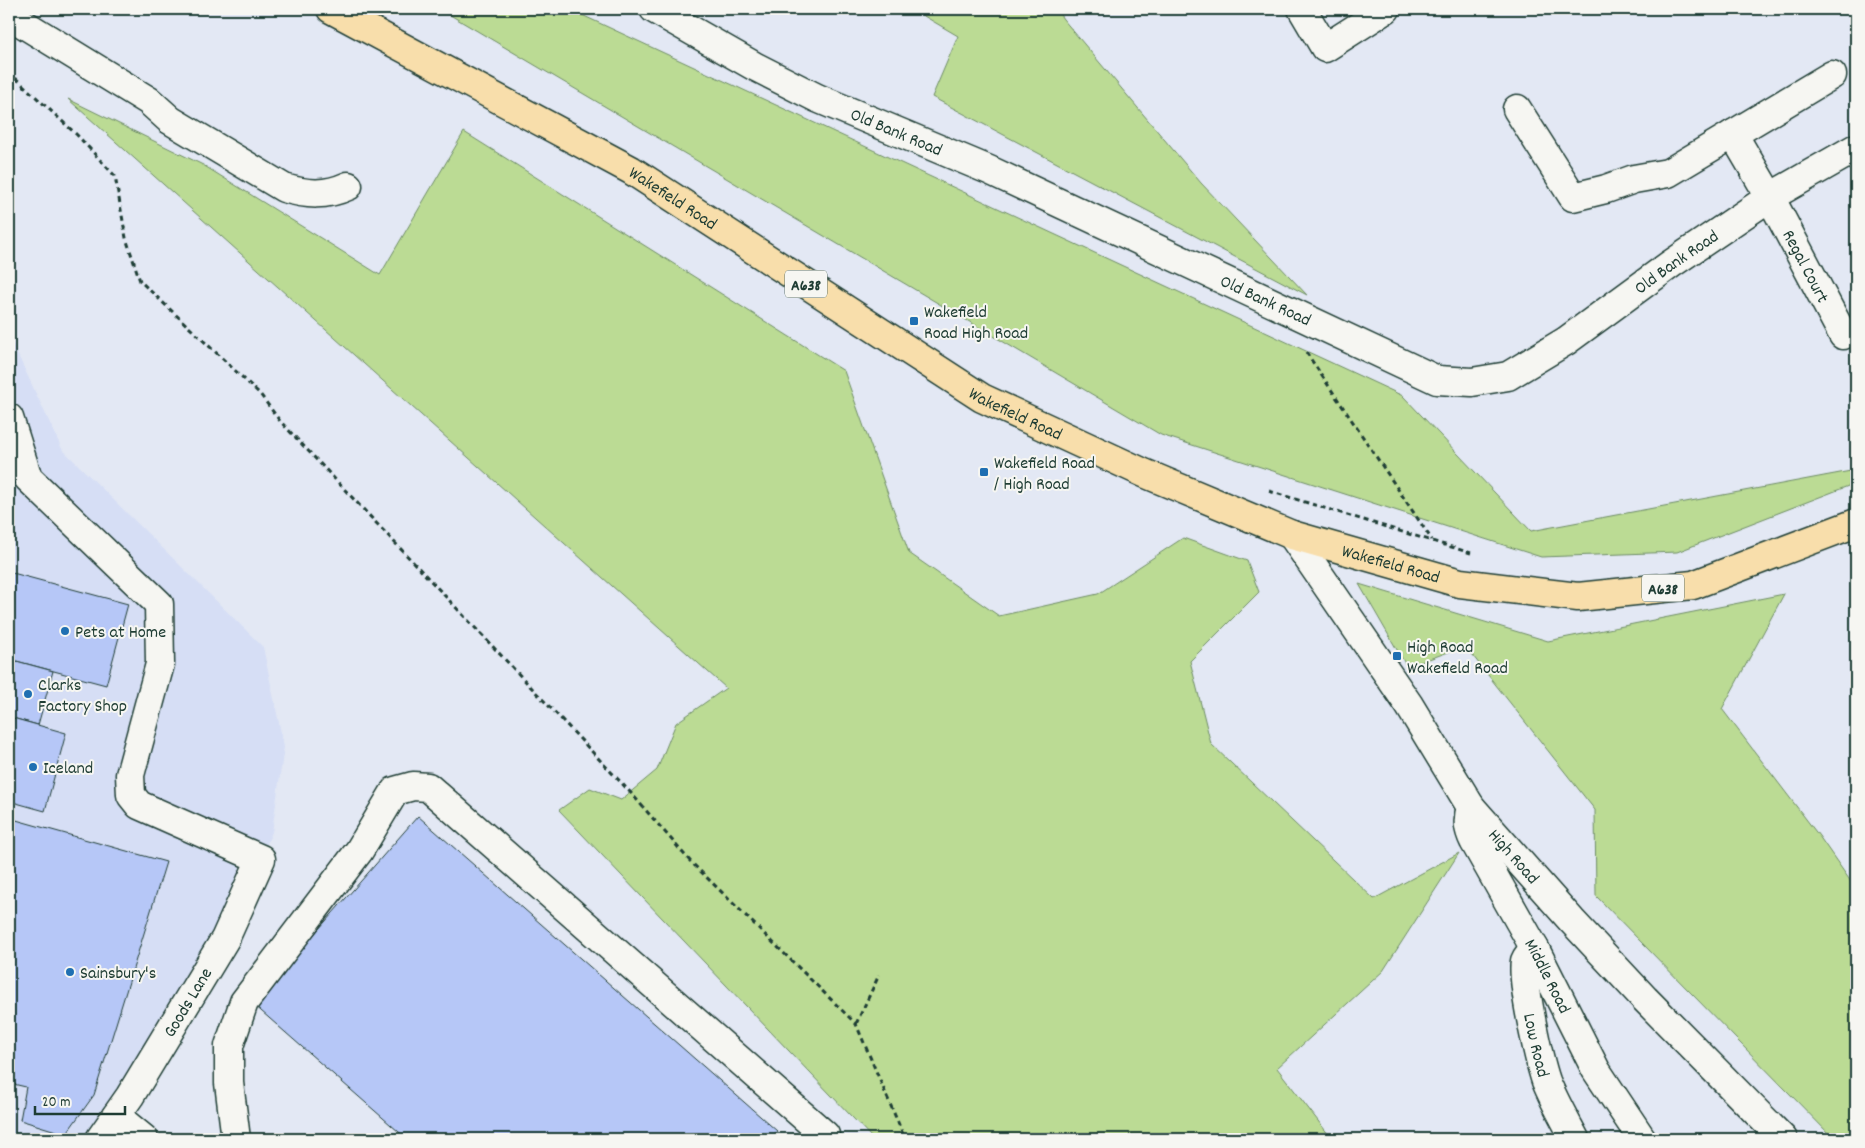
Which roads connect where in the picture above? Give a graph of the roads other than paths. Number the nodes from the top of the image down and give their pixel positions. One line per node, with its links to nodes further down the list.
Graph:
1 (331, 9): 15 (highway, Wakefield Road / A638)
2 (654, 9): 11 (street, Old Bank Road)
3 (1302, 9): 4 (street)
4 (1386, 9)
5 (9, 15): 10 (street)
6 (1832, 75): 8 (street)
7 (1517, 110): 8 (street)
8 (1733, 134): 11 (street, Regal Court)
9 (1856, 148): 11 (street, Old Bank Road)
10 (348, 186)
11 (1770, 197): 12 (street, Regal Court)
12 (1843, 335)
13 (9, 418): 18 (street, Goods Lane)
14 (1856, 523): 15 (highway, Wakefield Road / A638)
15 (1292, 535): 16 (street, High Road)
16 (1471, 807): 17 (street, Middle Road); 25 (street, High Road)
17 (1535, 949): 23 (street, Low Road); 24 (street, Middle Road)
18 (116, 1116): 20 (street, Goods Lane); 21 (street)
19 (825, 1135): 22 (street)
20 (100, 1139)
21 (144, 1139)
22 (236, 1139)
23 (1574, 1139)
24 (1642, 1139)
25 (1783, 1139)

